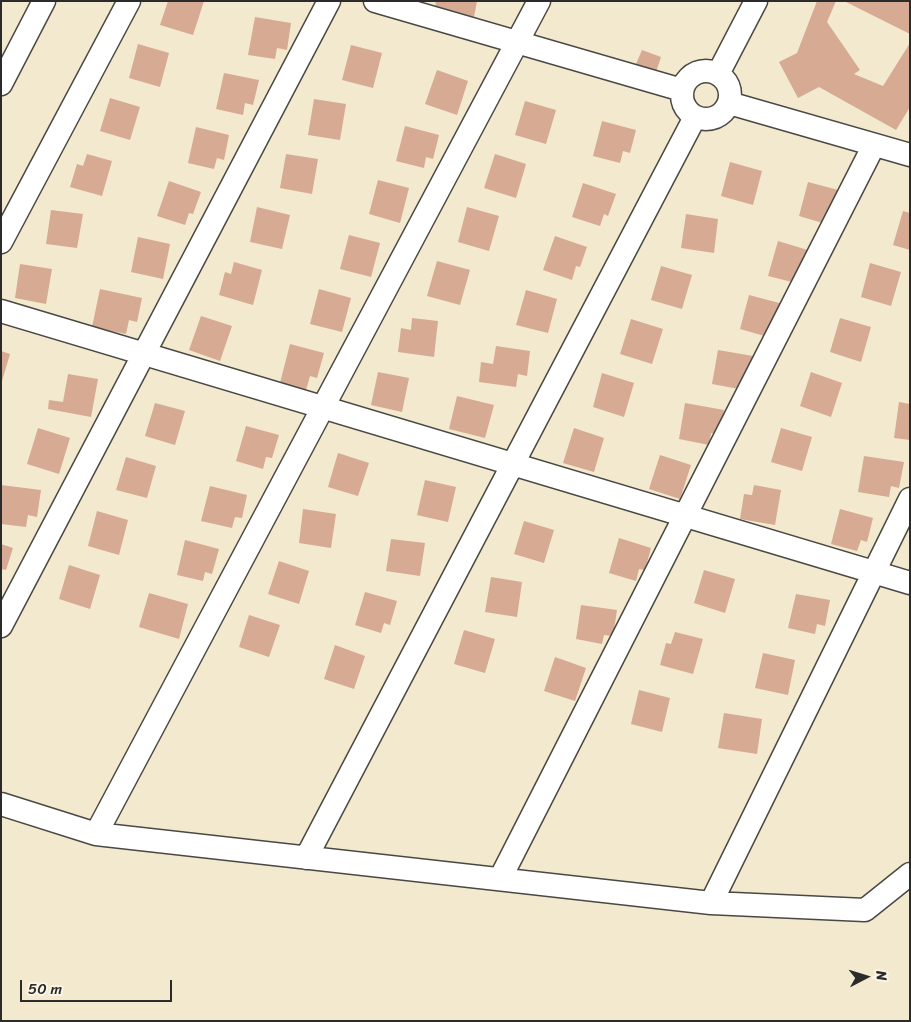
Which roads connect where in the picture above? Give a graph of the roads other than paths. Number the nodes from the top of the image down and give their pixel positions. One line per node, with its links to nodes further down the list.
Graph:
1 (44, 1): 9 (street)
2 (129, 1): 15 (street)
3 (329, 1): 17 (street)
4 (375, 1): 7 (street)
5 (539, 1): 7 (street)
6 (756, 1): 8 (street)
7 (518, 42): 10 (street); 18 (street)
8 (718, 74): 10 (street); 11 (street)
9 (1, 84)
10 (682, 90): 12 (street)
11 (729, 103): 12 (street); 13 (street)
12 (695, 117): 19 (street)
13 (874, 145): 14 (street); 21 (street)
14 (910, 155)
15 (1, 242)
16 (1, 311): 17 (street)
17 (144, 354): 18 (street); 24 (street)
18 (323, 407): 19 (street); 26 (street)
19 (513, 464): 21 (street); 27 (street)
20 (910, 499): 22 (street)
21 (685, 516): 22 (street); 29 (street)
22 (874, 572): 23 (street); 30 (street)
23 (910, 583)
24 (1, 626)
25 (1, 804): 26 (street)
26 (96, 834): 27 (street)
27 (306, 858): 29 (street)
28 (910, 874): 30 (street)
29 (500, 880): 30 (street)
30 (711, 903)

